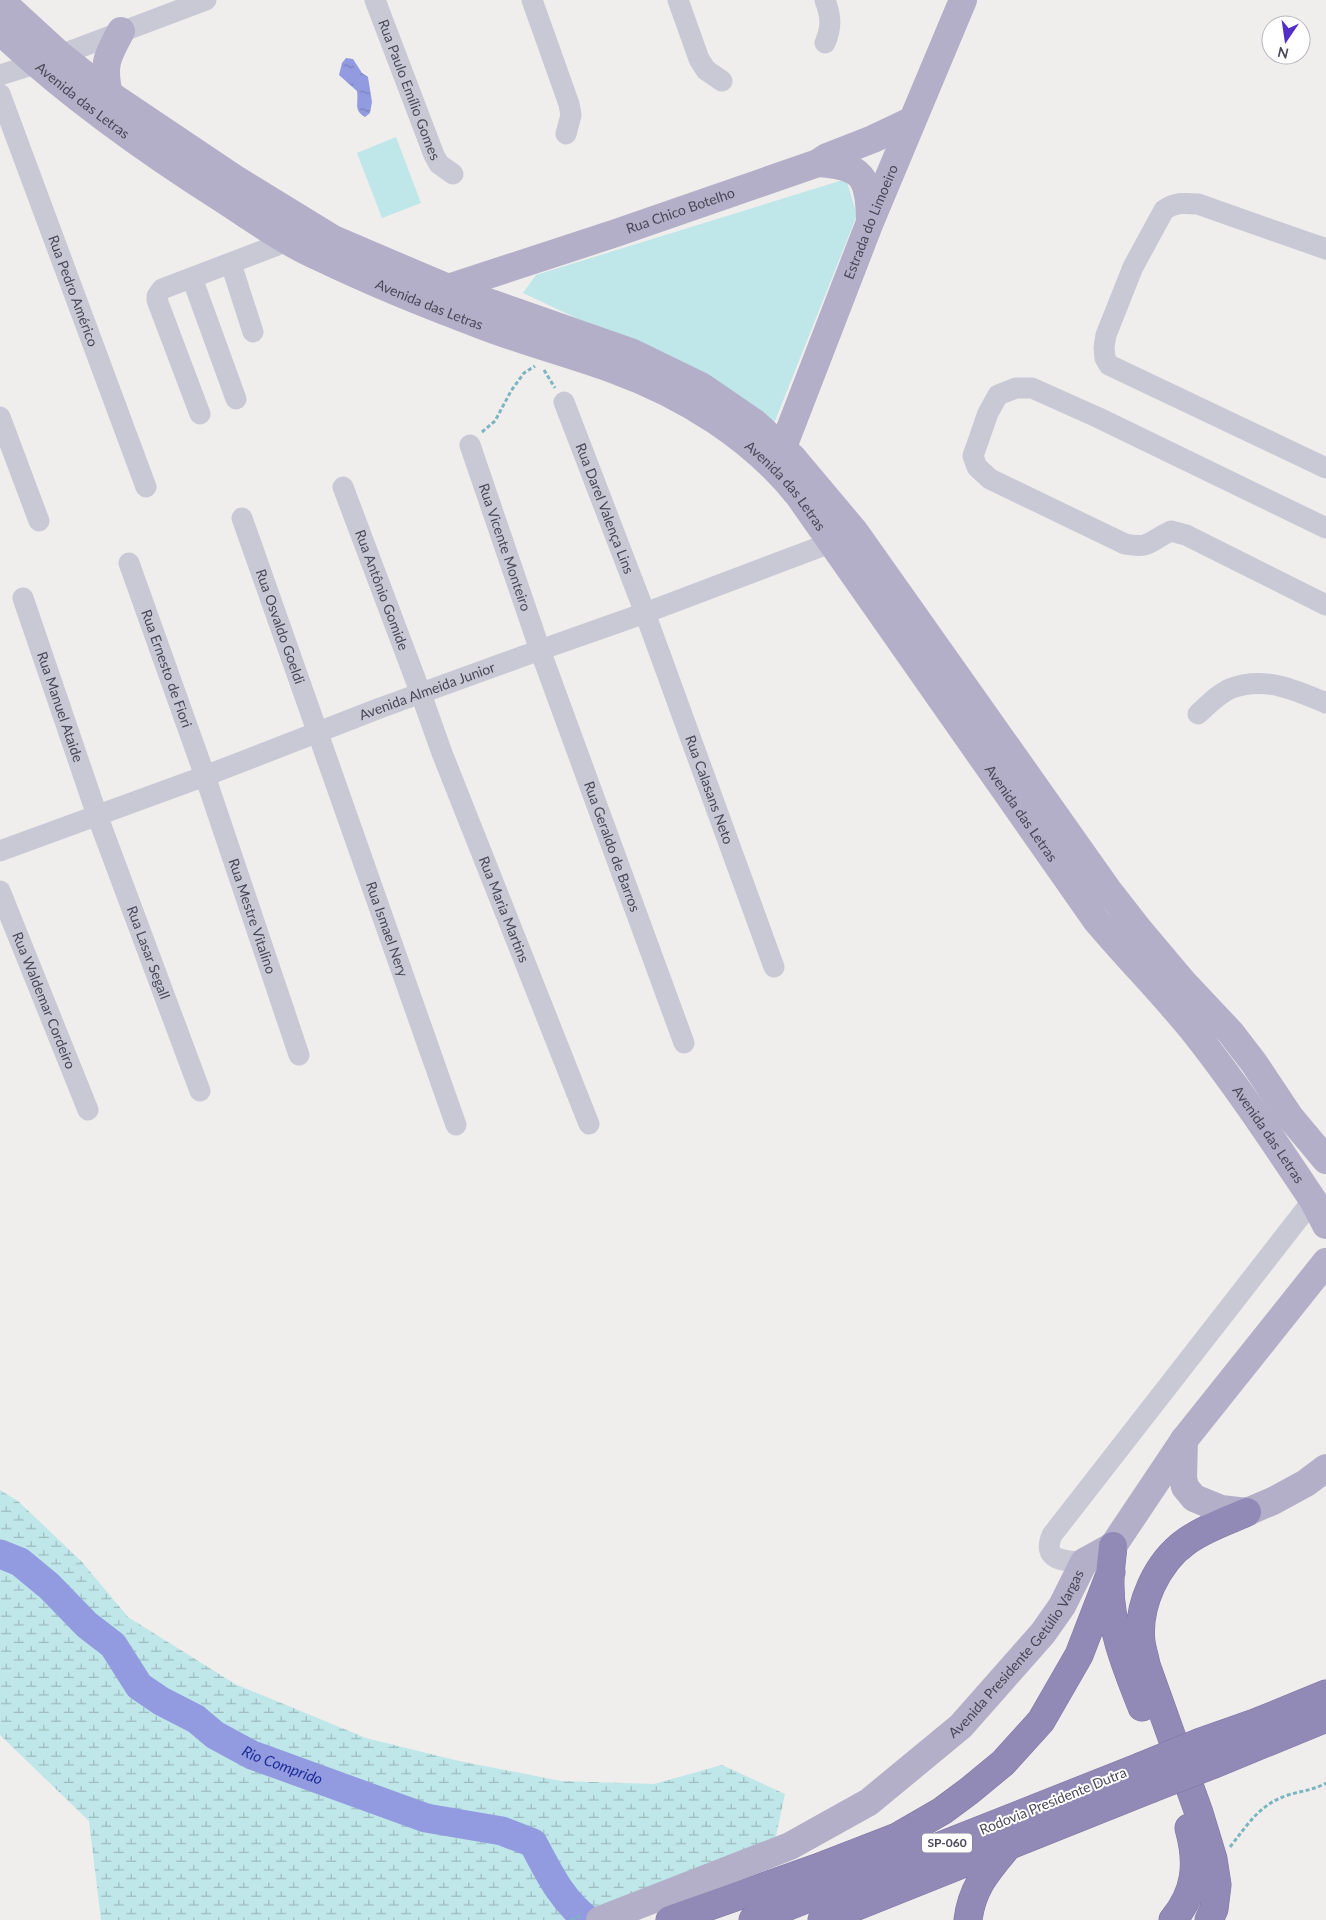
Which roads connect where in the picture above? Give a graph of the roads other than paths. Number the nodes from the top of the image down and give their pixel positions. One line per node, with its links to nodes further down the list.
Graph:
1 (0, 0): 11 (main road, Avenida das Letras)
2 (206, 0): 9 (street)
3 (375, 0): 19 (street, Rua Paulo Emílio Gomes)
4 (532, 0): 17 (street)
5 (678, 0): 13 (street)
6 (825, 0): 10 (street)
7 (963, 0): 16 (main road, Estrada do Limoeiro)
8 (0, 31): 11 (main road, Avenida das Letras)
9 (120, 31): 11 (street); 15 (main road)
10 (825, 43)
11 (47, 59): 12 (street); 15 (main road, Avenida das Letras)
12 (0, 75)
13 (722, 81)
14 (0, 94): 36 (street, Rua Pedro Américo)
15 (117, 109): 21 (main road, Avenida das Letras); 26 (main road, Avenida das Letras)
16 (912, 120): 18 (main road, Rua Chico Botelho); 20 (main road, Estrada do Limoeiro)
17 (566, 134)
18 (818, 163): 20 (main road); 24 (main road, Rua Chico Botelho)
19 (453, 174)
20 (870, 222): 34 (main road, Estrada do Limoeiro)
21 (288, 241): 23 (street); 27 (main road, Avenida das Letras)
22 (1326, 249): 35 (street)
23 (231, 264): 25 (street); 28 (street)
24 (501, 270): 26 (main road, Rua Chico Botelho); 27 (main road)
25 (192, 278): 29 (street); 31 (street)
26 (448, 288): 27 (main road, Avenida das Letras)
27 (483, 313): 34 (main road, Avenida das Letras)
28 (252, 332)
29 (236, 399)
30 (564, 402): 45 (street, Rua Darel Valença Lins)
31 (200, 414)
32 (0, 417): 39 (street)
33 (470, 445): 46 (street, Rua Vicente Monteiro)
34 (777, 456): 41 (main road, Avenida das Letras)
35 (1326, 468)
36 (146, 487)
37 (342, 487): 47 (street, Rua Antônio Gomide)
38 (242, 518): 50 (street, Rua Osvaldo Goeldi)
39 (39, 521)
40 (1326, 528): 44 (street)
41 (844, 538): 45 (street, Avenida Almeida Junior); 62 (main road, Avenida das Letras); 63 (main road, Avenida das Letras)
42 (128, 562): 51 (street, Rua Ernesto de Fiori)
43 (23, 598): 52 (street, Rua Manuel Ataide)
44 (1326, 605)
45 (645, 613): 46 (street, Avenida Almeida Junior); 55 (street, Rua Calasans Neto)
46 (540, 650): 47 (street, Avenida Almeida Junior); 56 (street, Rua Geraldo de Barros)
47 (422, 694): 50 (street, Avenida Almeida Junior); 60 (street, Rua Maria Martins)
48 (1326, 703): 49 (street)
49 (1198, 714)
50 (317, 734): 51 (street, Avenida Almeida Junior); 61 (street, Rua Ismael Nery)
51 (205, 776): 52 (street, Avenida Almeida Junior); 57 (street, Rua Mestre Vitalino)
52 (97, 815): 53 (street, Avenida Almeida Junior); 58 (street, Rua Lasar Segall)
53 (0, 851)
54 (0, 891): 59 (street, Rua Waldemar Cordeiro)
55 (774, 967)
56 (684, 1043)
57 (299, 1055)
58 (200, 1091)
59 (88, 1110)
60 (589, 1124)
61 (456, 1125)
62 (1326, 1160)
63 (1312, 1200): 64 (main road, Avenida das Letras); 70 (street)
64 (1326, 1225)
65 (1326, 1262): 66 (main road, Avenida Presidente Getúlio Vargas)
66 (1184, 1440): 68 (main road); 69 (main road, Avenida Presidente Getúlio Vargas)
67 (1326, 1468): 68 (main road)
68 (1246, 1512): 82 (highway)
69 (1112, 1559): 70 (main road, Avenida Presidente Getúlio Vargas); 77 (highway); 81 (highway)
70 (1084, 1562): 76 (main road, Avenida Presidente Getúlio Vargas)
71 (1326, 1694): 73 (highway, Rodovia Presidente Dutra / SP-060)
72 (1326, 1718): 73 (highway, Rodovia Presidente Dutra / SP-060)
73 (1207, 1753): 74 (highway, Rodovia Presidente Dutra / SP-060, bridge)
74 (1145, 1778): 75 (highway, Rodovia Presidente Dutra / SP-060); 78 (highway, Rodovia Presidente Dutra / SP-060)
75 (1009, 1844): 79 (highway, Rodovia Presidente Dutra / SP-060); 80 (highway)
76 (582, 1920)
77 (670, 1920)
78 (753, 1920)
79 (822, 1920)
80 (968, 1920)
81 (1172, 1920)
82 (1209, 1920)

